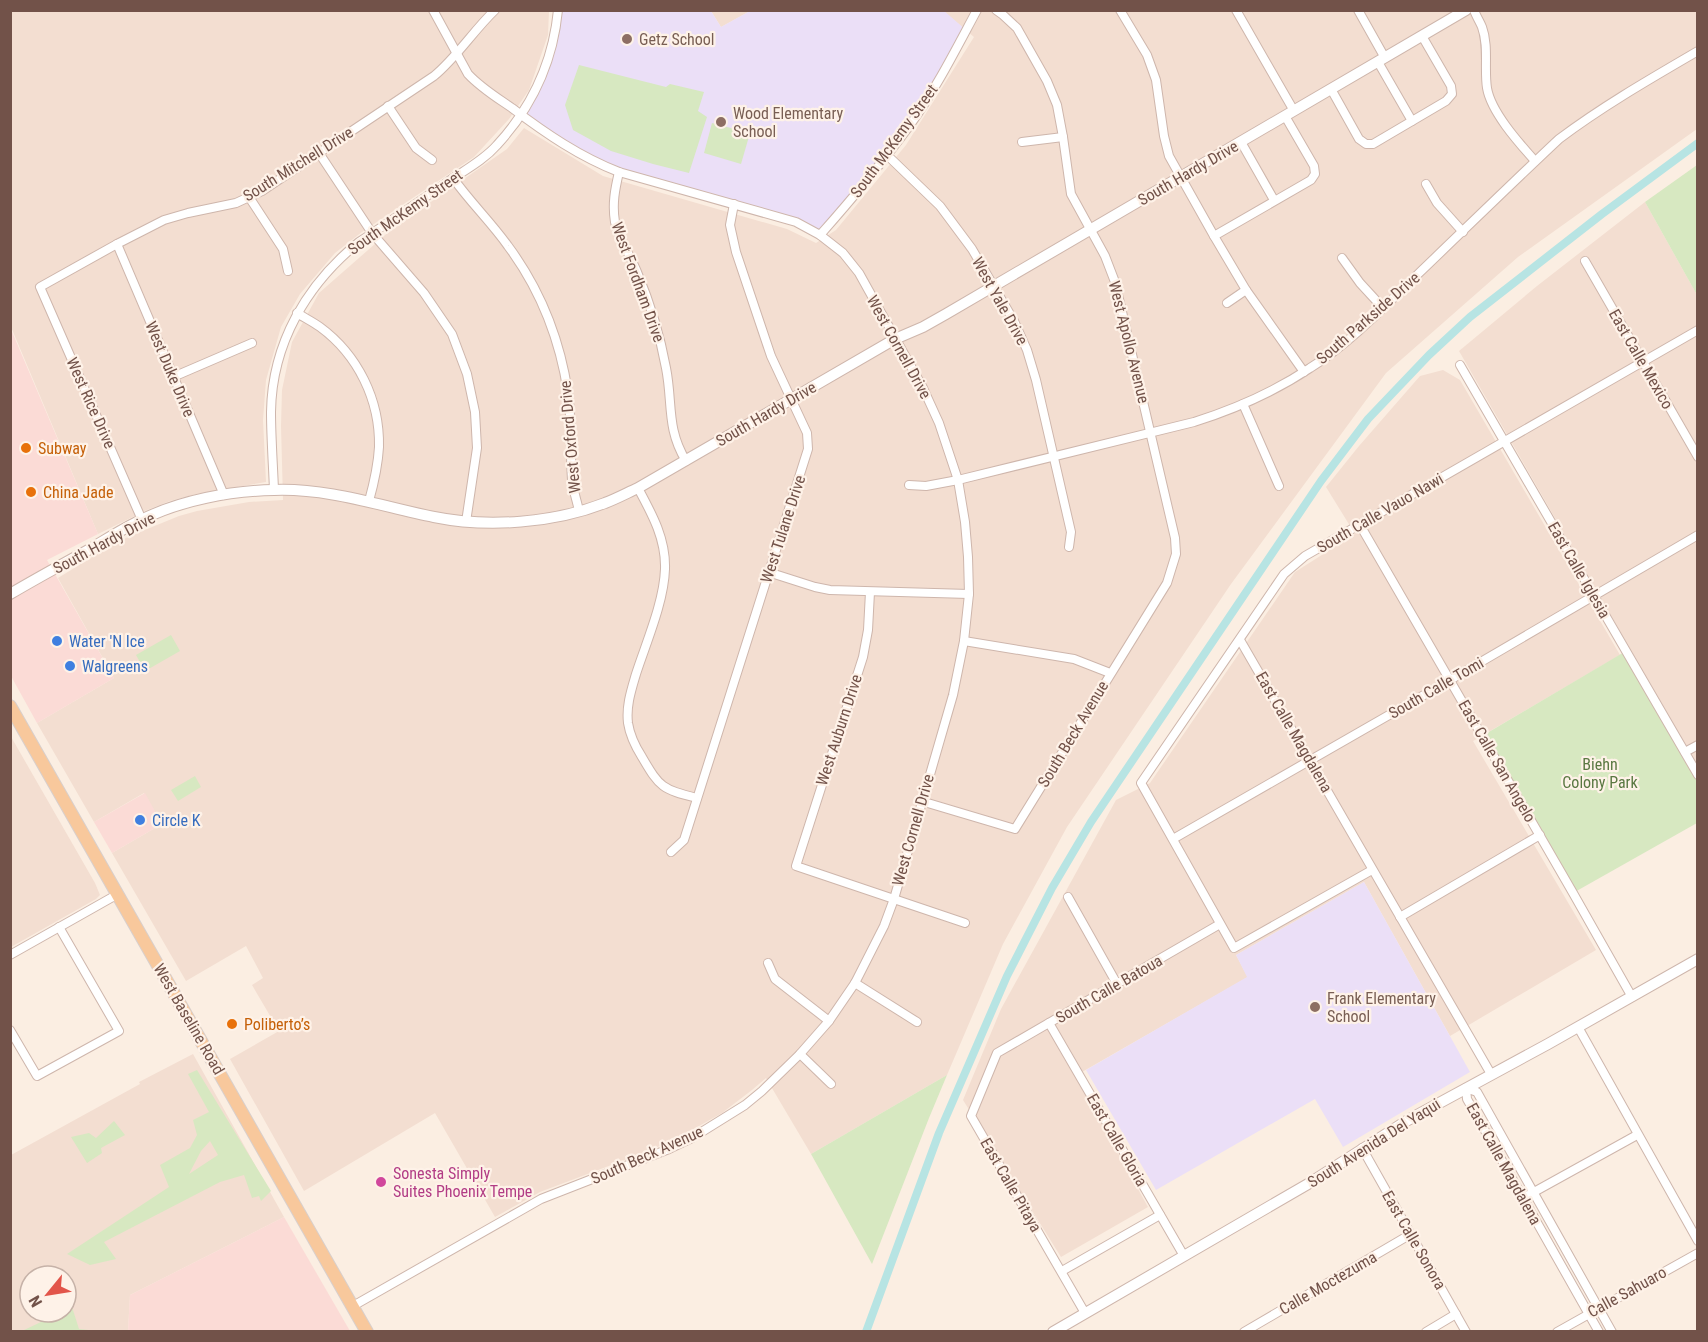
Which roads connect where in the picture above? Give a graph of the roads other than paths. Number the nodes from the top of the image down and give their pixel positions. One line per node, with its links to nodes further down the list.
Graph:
1 (433, 10): 13 (street)
2 (495, 10): 13 (street, South Mitchell Drive)
3 (558, 10): 18 (street)
4 (977, 10): 24 (street, South McKemy Street)
5 (996, 10): 20 (street, West Apollo Avenue)
6 (1120, 10): 28 (street)
7 (1236, 10): 17 (street)
8 (1358, 10): 14 (street)
9 (1466, 10): 11 (street, South Hardy Drive)
10 (1474, 10): 26 (street)
11 (1422, 36): 14 (street, South Hardy Drive); 19 (street)
12 (1698, 51): 26 (street, South Parkside Drive)
13 (456, 54): 16 (street, South Mitchell Drive); 18 (street)
14 (1381, 60): 15 (street, South Hardy Drive); 19 (street)
15 (1331, 89): 17 (street, South Hardy Drive); 19 (street)
16 (388, 106): 23 (street, South Mitchell Drive); 25 (street)
17 (1290, 114): 22 (street, South Hardy Drive); 32 (street)
18 (521, 116): 27 (street, West Cornell Drive); 29 (street, South McKemy Street)
19 (1412, 121)
20 (1064, 137): 21 (street); 34 (street, West Apollo Avenue)
21 (1022, 142)
22 (1241, 142): 28 (street, South Hardy Drive); 32 (street)
23 (319, 153): 31 (street, South Mitchell Drive); 36 (street)
24 (887, 155): 37 (street, South McKemy Street); 44 (street, West Yale Drive)
25 (432, 160)
26 (1535, 161): 35 (street, South Parkside Drive)
27 (619, 172): 33 (street, West Cornell Drive); 62 (street, West Fordham Drive)
28 (1180, 177): 34 (street, South Hardy Drive); 38 (street)
29 (453, 178): 36 (street, South McKemy Street); 70 (street, West Oxford Drive)
30 (1426, 184): 35 (street)
31 (249, 197): 39 (street, South Mitchell Drive); 42 (street)
32 (1274, 200): 38 (street)
33 (734, 204): 37 (street, West Cornell Drive); 56 (street, West Tulane Drive)
34 (1090, 230): 44 (street, South Hardy Drive); 58 (street, West Apollo Avenue)
35 (1463, 232): 47 (street, South Parkside Drive)
36 (372, 233): 48 (street, South McKemy Street); 72 (street)
37 (820, 235): 50 (street, West Cornell Drive)
38 (1214, 236): 45 (street)
39 (117, 244): 43 (street, South Mitchell Drive); 55 (street, West Duke Drive)
40 (1342, 258): 47 (street)
41 (1585, 261): 52 (street, East Calle Mexico)
42 (288, 271)
43 (40, 286): 71 (street, West Rice Drive)
44 (994, 286): 50 (street, South Hardy Drive); 60 (street, West Yale Drive)
45 (1246, 290): 46 (street); 54 (street)
46 (1227, 303)
47 (1383, 308): 54 (street, South Parkside Drive)
48 (297, 313): 67 (street, South McKemy Street); 69 (street)
49 (1698, 330): 52 (street, South Calle Vauo Nawi)
50 (895, 339): 56 (street, South Hardy Drive); 63 (street, West Cornell Drive)
51 (252, 344): 55 (street)
52 (1642, 361): 59 (street, South Calle Vauo Nawi); 61 (street, East Calle Mexico)
53 (1460, 365): 59 (street, East Calle Iglesia)
54 (1304, 372): 57 (street, South Parkside Drive)
55 (173, 377): 68 (street, West Duke Drive)
56 (791, 400): 62 (street, South Hardy Drive); 77 (street, West Tulane Drive)
57 (1243, 404): 58 (street, South Parkside Drive); 65 (street)
58 (1151, 433): 60 (street, South Parkside Drive); 76 (street, West Apollo Avenue)
59 (1504, 441): 73 (street, South Calle Vauo Nawi); 81 (street, East Calle Iglesia)
60 (1054, 457): 63 (street, South Parkside Drive); 75 (street, West Yale Drive)
61 (1698, 457)
62 (686, 461): 66 (street, South Hardy Drive)
63 (958, 480): 64 (street, South Parkside Drive); 80 (street, West Cornell Drive)
64 (909, 485)
65 (1279, 486)
66 (638, 488): 70 (street, South Hardy Drive); 91 (street)
67 (274, 490): 68 (street, South Hardy Drive); 69 (street, South Hardy Drive)
68 (224, 495): 71 (street, South Hardy Drive)
69 (369, 501): 72 (street, South Hardy Drive)
70 (579, 511): 72 (street, South Hardy Drive)
71 (142, 520): 79 (street, South Hardy Drive)
72 (466, 522)
73 (1359, 525): 82 (street, South Calle Vauo Nawi); 85 (street, East Calle San Angelo)
74 (1698, 534): 81 (street, South Calle Tomi)
75 (1069, 547)
76 (1176, 554): 84 (street, South Beck Avenue)
77 (768, 572): 78 (street); 91 (street, West Tulane Drive)
78 (870, 592): 80 (street); 99 (street, West Auburn Drive)
79 (10, 594)
80 (969, 594): 83 (street, West Cornell Drive)
81 (1594, 595): 85 (street, South Calle Tomi); 88 (street, East Calle Iglesia)
82 (1240, 640): 89 (street, East Calle Magdalena); 94 (street, South Calle Vauo Nawi)
83 (964, 641): 84 (street); 92 (street, West Cornell Drive)
84 (1110, 673): 92 (street, South Beck Avenue)
85 (1450, 680): 89 (street, South Calle Tomi); 93 (street, East Calle San Angelo)
86 (10, 706): 97 (main road, West Baseline Road)
87 (1698, 745): 88 (street)
88 (1685, 752): 90 (street, East Calle Iglesia)
89 (1310, 760): 94 (street, South Calle Tomi); 96 (street, East Calle Magdalena)
90 (1698, 775)
91 (697, 798): 95 (street, West Tulane Drive)
92 (921, 801): 99 (street, West Cornell Drive)
93 (1540, 835): 100 (street); 109 (street, East Calle San Angelo)
94 (1173, 839): 102 (street)
95 (671, 852)
96 (1372, 870): 100 (street, East Calle Magdalena); 102 (street)
97 (118, 894): 103 (street); 130 (main road, West Baseline Road)
98 (1068, 897): 108 (street)
99 (894, 899): 101 (street); 107 (street, South Beck Avenue)
100 (1400, 917): 117 (street, East Calle Magdalena)
101 (965, 923)
102 (1220, 924): 108 (street, South Calle Batoua)
103 (59, 927): 104 (street); 114 (street)
104 (10, 955)
105 (1698, 959): 109 (street, South Avenida Del Yaqui)
106 (768, 963): 110 (street)
107 (855, 983): 110 (street, South Beck Avenue); 111 (street)
108 (1117, 984): 112 (street, South Calle Batoua)
109 (1632, 997): 113 (street, South Avenida Del Yaqui)
110 (829, 1021): 116 (street, South Beck Avenue)
111 (917, 1022)
112 (1049, 1023): 115 (street, South Calle Batoua); 124 (street, East Calle Gloria)
113 (1578, 1028): 117 (street, South Avenida Del Yaqui); 120 (street)
114 (10, 1030)
115 (997, 1053): 129 (street, East Calle Pitaya)
116 (800, 1054): 118 (street); 130 (street, South Beck Avenue)
117 (1491, 1074): 119 (street, South Avenida Del Yaqui)
118 (831, 1084)
119 (1466, 1088): 121 (street, South Avenida Del Yaqui); 122 (street, East Calle Magdalena); 123 (street, East Calle Magdalena)
120 (1637, 1135): 122 (street); 126 (street)
121 (1362, 1149): 125 (street, East Calle Sonora); 128 (street, South Avenida Del Yaqui)
122 (1534, 1192): 123 (street); 131 (street, East Calle Magdalena)
123 (1523, 1198): 134 (street, East Calle Magdalena)
124 (1160, 1215): 128 (street, East Calle Gloria); 129 (street)
125 (1411, 1234): 133 (street, East Calle Sonora); 137 (street, Calle Moctezuma)
126 (1698, 1240)
127 (1698, 1253): 131 (street, Calle Sahuaro)
128 (1184, 1256): 132 (street, South Avenida Del Yaqui)
129 (1062, 1272): 132 (street, East Calle Pitaya)
130 (353, 1306): 135 (main road, West Baseline Road)
131 (1599, 1308): 134 (street, Calle Sahuaro); 142 (street, East Calle Magdalena)
132 (1085, 1313): 136 (street, South Avenida Del Yaqui)
133 (1456, 1314): 138 (street); 139 (street, East Calle Sonora)
134 (1589, 1314): 140 (street, Calle Sahuaro); 141 (street, East Calle Magdalena)
135 (368, 1332)
136 (1053, 1332)
137 (1244, 1332)
138 (1426, 1332)
139 (1466, 1332)
140 (1557, 1332)
141 (1599, 1332)
142 (1612, 1332)

